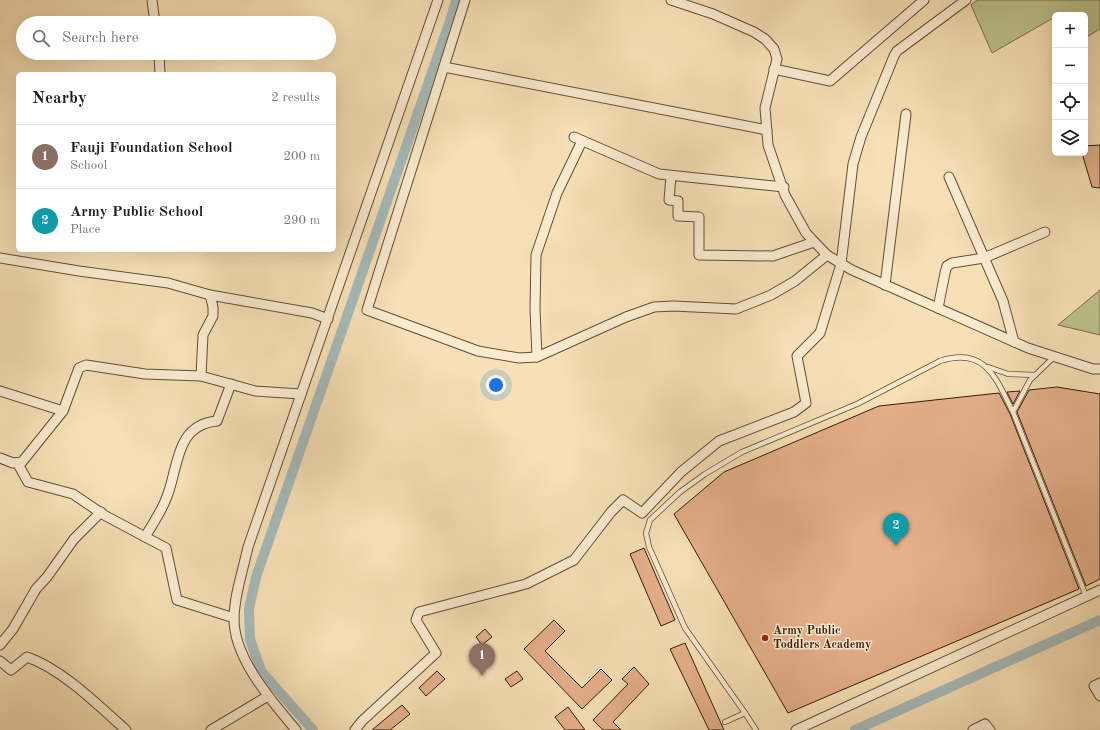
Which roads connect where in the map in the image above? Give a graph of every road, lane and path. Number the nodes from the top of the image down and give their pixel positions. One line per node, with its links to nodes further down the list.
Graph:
1 (152, 0): 7 (street)
2 (438, 0): 26 (street)
3 (465, 0): 9 (street)
4 (671, 0): 10 (street)
5 (924, 0): 10 (street)
6 (966, 0): 22 (street)
7 (154, 16)
8 (159, 60): 11 (street)
9 (444, 67): 13 (street); 28 (street)
10 (774, 69): 13 (street)
11 (160, 72)
12 (906, 114): 23 (street)
13 (766, 130): 16 (street)
14 (671, 176): 16 (street); 18 (street); 28 (street)
15 (950, 177): 21 (street)
16 (784, 186): 18 (street)
17 (1045, 232): 21 (street)
18 (814, 242): 19 (street)
19 (827, 255): 22 (street); 28 (street)
20 (0, 258): 24 (street)
21 (984, 258): 25 (street); 27 (street)
22 (842, 264): 23 (street); 56 (street)
23 (885, 285): 25 (street)
24 (210, 295): 26 (street); 33 (street)
25 (938, 308): 27 (street)
26 (328, 319): 36 (street)
27 (1014, 342): 29 (street)
28 (538, 357)
29 (1054, 357): 31 (street); 32 (lane)
30 (987, 366): 32 (lane); 38 (lane); 51 (lane)
31 (1100, 369)
32 (1035, 375): 38 (lane)
33 (201, 376): 34 (street); 37 (street)
34 (231, 384): 36 (street); 42 (street)
35 (0, 390): 37 (street)
36 (301, 394): 45 (street)
37 (63, 411): 40 (street)
38 (1013, 412): 44 (lane)
39 (0, 458): 40 (street)
40 (18, 464): 41 (street)
41 (100, 512): 42 (street); 46 (street)
42 (145, 537): 45 (street)
43 (1100, 590): 44 (street)
44 (1086, 596): 58 (street)
45 (234, 618): 49 (street)
46 (0, 645)
47 (0, 661): 53 (street)
48 (1100, 683): 50 (street)
49 (268, 696): 54 (street); 55 (street)
50 (1100, 696)
51 (745, 713): 52 (lane); 57 (lane)
52 (725, 722)
53 (126, 730)
54 (211, 730)
55 (296, 730)
56 (355, 730)
57 (756, 730)
58 (796, 730)
59 (973, 730): 60 (street)
60 (990, 730)

